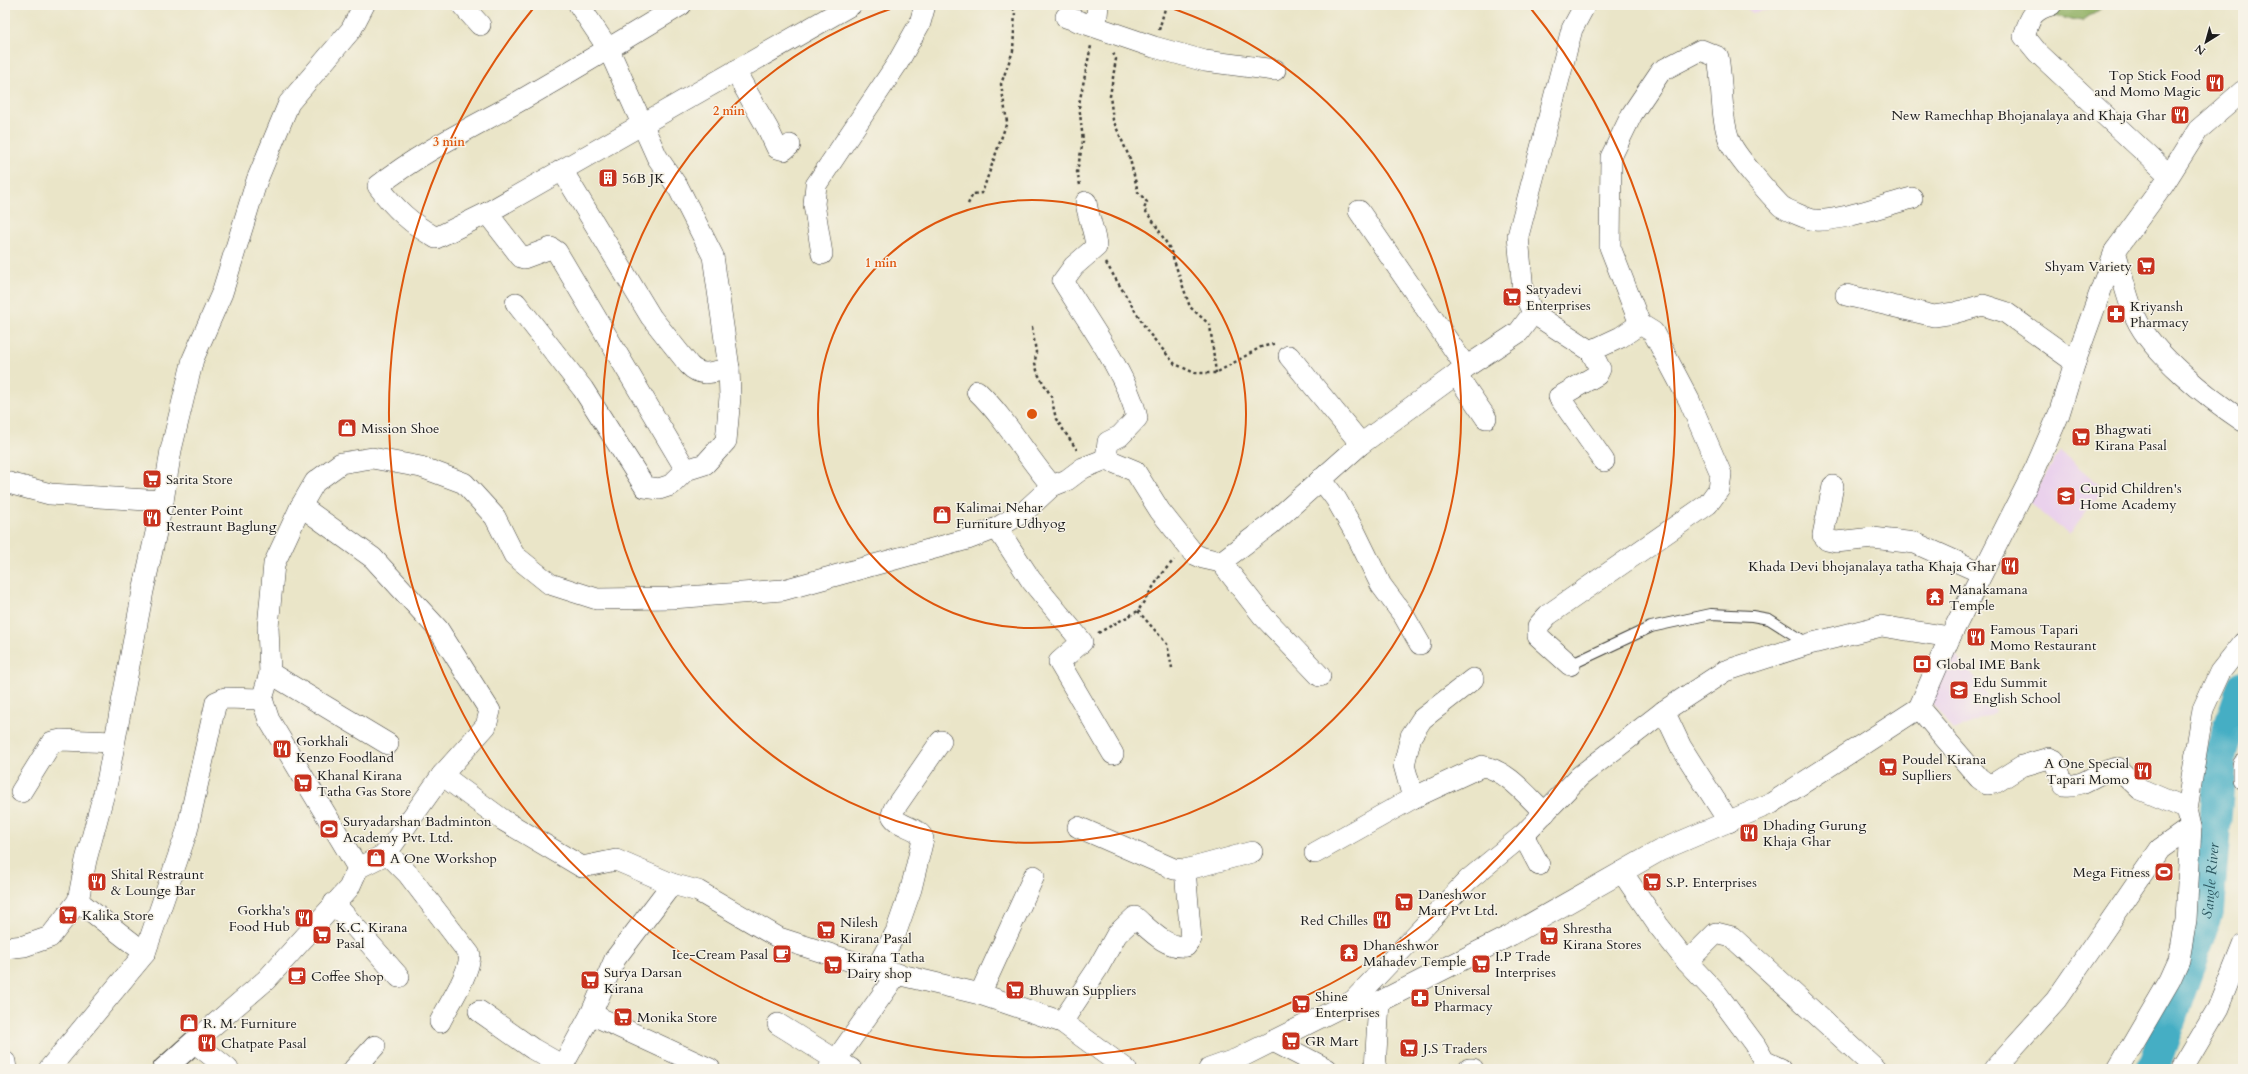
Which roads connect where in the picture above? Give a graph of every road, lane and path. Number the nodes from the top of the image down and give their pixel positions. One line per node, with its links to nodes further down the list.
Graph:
1 (364, 5): 55 (street)
2 (462, 5): 13 (street)
3 (580, 5): 16 (street)
4 (681, 5): 16 (street)
5 (851, 5): 18 (street)
6 (925, 5): 31 (street)
7 (1016, 5): 26 (path)
8 (1098, 5): 14 (street)
9 (1166, 5): 15 (path)
10 (1585, 5): 34 (street)
11 (2051, 5): 23 (street)
12 (1066, 17): 14 (street)
13 (480, 25)
14 (1102, 28): 15 (street); 25 (path); 42 (path)
15 (1154, 47): 17 (street)
16 (609, 50): 20 (street); 28 (street)
17 (1275, 70)
18 (735, 71): 20 (street); 21 (street)
19 (2243, 91): 23 (street)
20 (643, 124): 22 (street); 40 (street)
21 (790, 146)
22 (562, 170): 28 (street); 40 (street)
23 (2169, 175): 30 (street)
24 (1912, 198): 35 (street)
25 (1086, 202): 29 (street)
26 (968, 204)
27 (1359, 211): 41 (street)
28 (487, 213): 50 (street)
29 (1096, 247): 42 (path); 47 (street)
30 (2115, 251): 39 (street); 45 (street)
31 (822, 254)
32 (1846, 295): 39 (street)
33 (516, 303): 50 (street)
34 (1533, 313): 37 (street); 41 (street)
35 (1640, 324): 37 (street); 67 (street)
36 (1032, 327): 49 (path)
37 (1591, 351): 48 (street)
38 (1289, 356): 42 (path); 46 (street)
39 (2075, 362): 60 (street)
40 (729, 368): 50 (street)
41 (1461, 370): 44 (street); 46 (street)
42 (1216, 373)
43 (977, 391): 53 (street)
44 (1486, 418)
45 (2243, 421)
46 (1361, 444): 51 (street)
47 (1106, 459): 49 (street); 58 (street)
48 (1604, 461)
49 (1083, 468): 53 (street)
50 (686, 470)
51 (1321, 479): 59 (street); 65 (street)
52 (5, 482): 55 (street)
53 (1052, 486): 57 (street)
54 (1833, 486): 60 (street)
55 (163, 500): 76 (street)
56 (301, 506): 57 (street); 69 (street); 80 (street)
57 (997, 528): 63 (street)
58 (1188, 545): 59 (street); 61 (path)
59 (1221, 562): 70 (street)
60 (1982, 573): 62 (street)
61 (1138, 611): 63 (path); 68 (path)
62 (1950, 637): 66 (street); 73 (street)
63 (1082, 642): 78 (street)
64 (2243, 643): 85 (street)
65 (1420, 644)
66 (1809, 644): 67 (lane); 74 (street)
67 (1570, 665)
68 (1172, 668)
69 (270, 673): 72 (street); 77 (street)
70 (1320, 676)
71 (1473, 679): 83 (street)
72 (262, 699): 93 (street); 102 (street)
73 (1919, 708): 85 (street); 86 (street)
74 (1664, 711): 84 (street); 86 (street)
75 (941, 740): 104 (street)
76 (114, 742): 82 (street); 98 (street)
77 (388, 744)
78 (1113, 754)
79 (2243, 765): 81 (street)
80 (442, 775): 90 (street); 97 (street)
81 (2243, 779)
82 (21, 792)
83 (1413, 798): 84 (street); 91 (street)
84 (1545, 813): 88 (street)
85 (2189, 818): 137 (street); 138 (street)
86 (1729, 822): 95 (street)
87 (1078, 827): 94 (street)
88 (1523, 835): 92 (street); 108 (street)
89 (1252, 852): 94 (street)
90 (387, 853): 93 (street); 112 (street)
91 (1315, 853)
92 (1539, 865)
93 (358, 868): 99 (street)
94 (1185, 870): 113 (street)
95 (1622, 872): 103 (street); 109 (street)
96 (1034, 876): 107 (street)
97 (672, 884): 104 (street); 111 (street)
98 (78, 901): 101 (street); 102 (street)
99 (334, 903): 106 (street); 116 (street)
100 (2243, 944): 139 (street)
101 (5, 948)
102 (145, 953): 125 (street)
103 (1688, 962): 122 (street); 136 (street)
104 (876, 969): 105 (street)
105 (898, 974): 107 (street); 121 (street)
106 (399, 977)
107 (980, 994): 113 (street)
108 (1353, 1001): 109 (street); 115 (street)
109 (1379, 1002): 133 (street)
110 (479, 1011): 123 (street)
111 (591, 1014): 120 (street); 123 (street)
112 (440, 1022)
113 (1062, 1022): 130 (street)
114 (778, 1024): 121 (street)
115 (1273, 1041): 118 (street); 132 (street)
116 (194, 1042): 126 (street); 127 (street)
117 (375, 1046): 128 (street)
118 (1247, 1061): 131 (street)
119 (5, 1062): 124 (street)
120 (685, 1063): 129 (street)
121 (838, 1066)
122 (1767, 1066)
123 (562, 1067)
124 (6, 1069)
125 (49, 1069)
126 (164, 1069)
127 (228, 1069)
128 (354, 1069)
129 (710, 1069)
130 (1126, 1069)
131 (1209, 1069)
132 (1327, 1069)
133 (1375, 1069)
134 (1469, 1069): 135 (street)
135 (1473, 1069)
136 (1876, 1069)
137 (1994, 1069)
138 (2118, 1069)
139 (2182, 1069)

